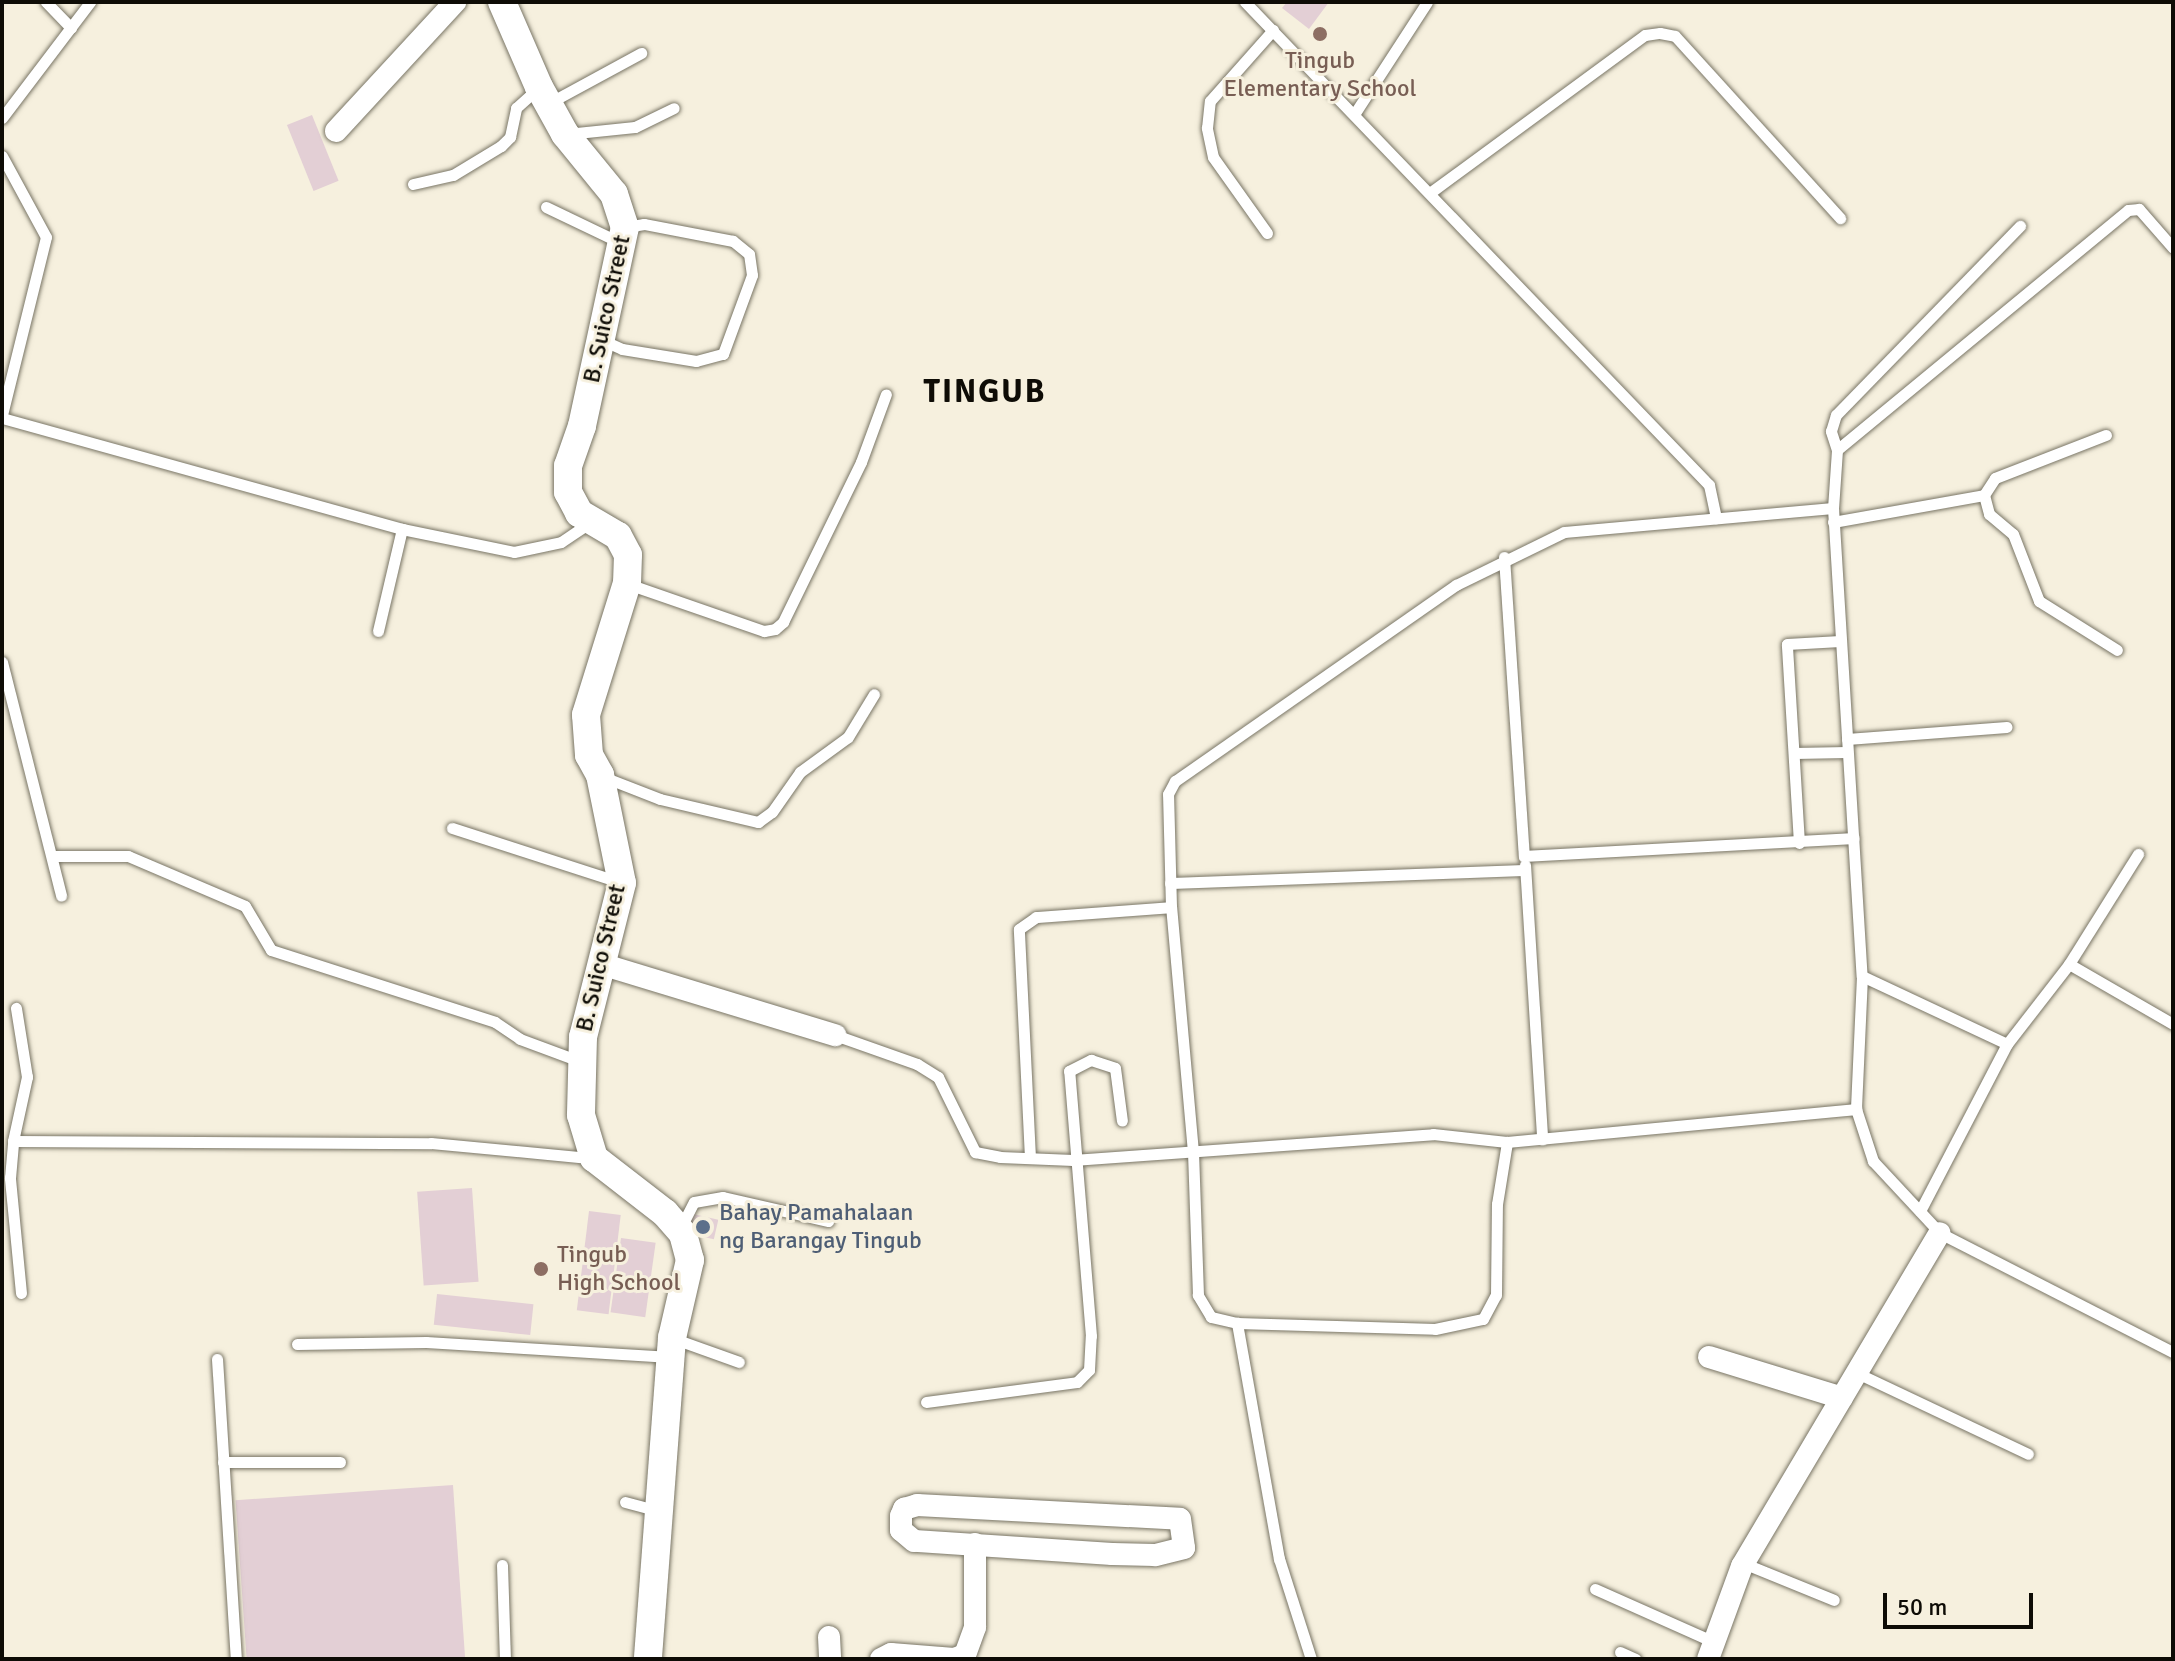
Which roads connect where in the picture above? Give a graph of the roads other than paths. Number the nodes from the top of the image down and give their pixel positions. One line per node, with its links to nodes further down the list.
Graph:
1 (46, 2): 7 (lane)
2 (90, 2): 7 (lane)
3 (455, 2): 14 (street)
4 (502, 2): 10 (street, B. Suico Street)
5 (1245, 2): 8 (lane)
6 (1427, 2): 12 (lane)
7 (71, 28): 13 (lane)
8 (1273, 30): 12 (lane); 22 (lane)
9 (641, 53): 10 (lane)
10 (544, 95): 15 (street, B. Suico Street); 17 (lane)
11 (674, 108): 15 (lane)
12 (1355, 113): 18 (lane)
13 (2, 118)
14 (336, 131)
15 (565, 134): 23 (street, B. Suico Street)
16 (2, 156): 27 (lane)
17 (413, 184)
18 (1431, 192): 20 (lane); 32 (lane)
19 (546, 207): 23 (lane)
20 (1840, 218)
21 (2020, 226): 29 (lane)
22 (1267, 233)
23 (623, 235): 25 (street, B. Suico Street); 25 (lane)
24 (2173, 248): 29 (lane)
25 (601, 340): 33 (street, B. Suico Street)
26 (886, 394): 37 (lane)
27 (2, 416): 35 (lane)
28 (2106, 435): 30 (lane)
29 (1837, 450): 31 (lane)
30 (1984, 495): 34 (lane); 40 (lane)
31 (1833, 508): 32 (lane); 34 (lane)
32 (1716, 518): 36 (lane)
33 (591, 522): 35 (lane); 37 (street, B. Suico Street)
34 (1833, 522): 39 (lane)
35 (402, 529): 38 (lane)
36 (1504, 557): 52 (lane); 55 (lane)
37 (627, 583): 46 (street, B. Suico Street)
38 (378, 631)
39 (1840, 641): 44 (lane); 45 (lane)
40 (2117, 650)
41 (2, 662): 51 (lane)
42 (874, 694): 46 (lane)
43 (2007, 727): 44 (lane)
44 (1847, 746): 45 (lane); 48 (lane)
45 (1794, 753): 49 (lane)
46 (600, 775): 54 (street, B. Suico Street)
47 (452, 828): 54 (lane)
48 (1854, 838): 49 (lane); 60 (lane)
49 (1799, 843): 52 (lane)
50 (2138, 854): 59 (lane)
51 (52, 856): 56 (lane); 65 (lane)
52 (1524, 856): 53 (lane)
53 (1525, 870): 55 (lane); 68 (lane)
54 (622, 883): 58 (street, B. Suico Street)
55 (1170, 883): 57 (lane)
56 (61, 896)
57 (1171, 907): 71 (lane); 73 (lane)
58 (601, 964): 63 (street); 65 (street, B. Suico Street)
59 (2069, 964): 62 (lane); 64 (lane)
60 (1862, 976): 64 (lane); 66 (lane)
61 (16, 1008): 69 (lane)
62 (2173, 1024)
63 (835, 1035): 73 (lane)
64 (2007, 1044): 75 (lane)
65 (582, 1063): 72 (street, B. Suico Street)
66 (1856, 1109): 68 (lane); 75 (lane)
67 (1122, 1121): 74 (lane)
68 (1542, 1139): 70 (lane)
69 (13, 1141): 72 (lane); 79 (lane)
70 (1507, 1142): 71 (lane); 80 (lane)
71 (1193, 1152): 74 (lane); 80 (lane)
72 (594, 1158): 77 (street)
73 (1030, 1158): 74 (lane)
74 (1073, 1160): 89 (lane)
75 (1920, 1211): 78 (lane)
76 (828, 1221): 77 (lane)
77 (679, 1230): 82 (street)
78 (1940, 1233): 83 (lane); 87 (street)
79 (21, 1293)
80 (1237, 1323): 106 (lane)
81 (297, 1344): 82 (lane)
82 (672, 1347): 86 (lane); 94 (street)
83 (2173, 1352)
84 (1709, 1357): 88 (street)
85 (217, 1359): 91 (lane)
86 (739, 1362)
87 (1857, 1373): 88 (street); 90 (lane)
88 (1842, 1398): 96 (street)
89 (926, 1402)
90 (2028, 1454)
91 (223, 1462): 92 (lane); 102 (lane)
92 (340, 1462)
93 (625, 1502): 94 (lane)
94 (660, 1512): 104 (street)
95 (975, 1544): 95 (street); 105 (street)
96 (1743, 1563): 99 (lane); 100 (street)
97 (502, 1565): 103 (lane)
98 (1595, 1589): 100 (lane)
99 (1834, 1600)
100 (1711, 1650)
101 (1620, 1652): 107 (lane)
102 (236, 1659)
103 (505, 1659)
104 (648, 1659)
105 (881, 1659)
106 (1311, 1659)
107 (1636, 1659)

